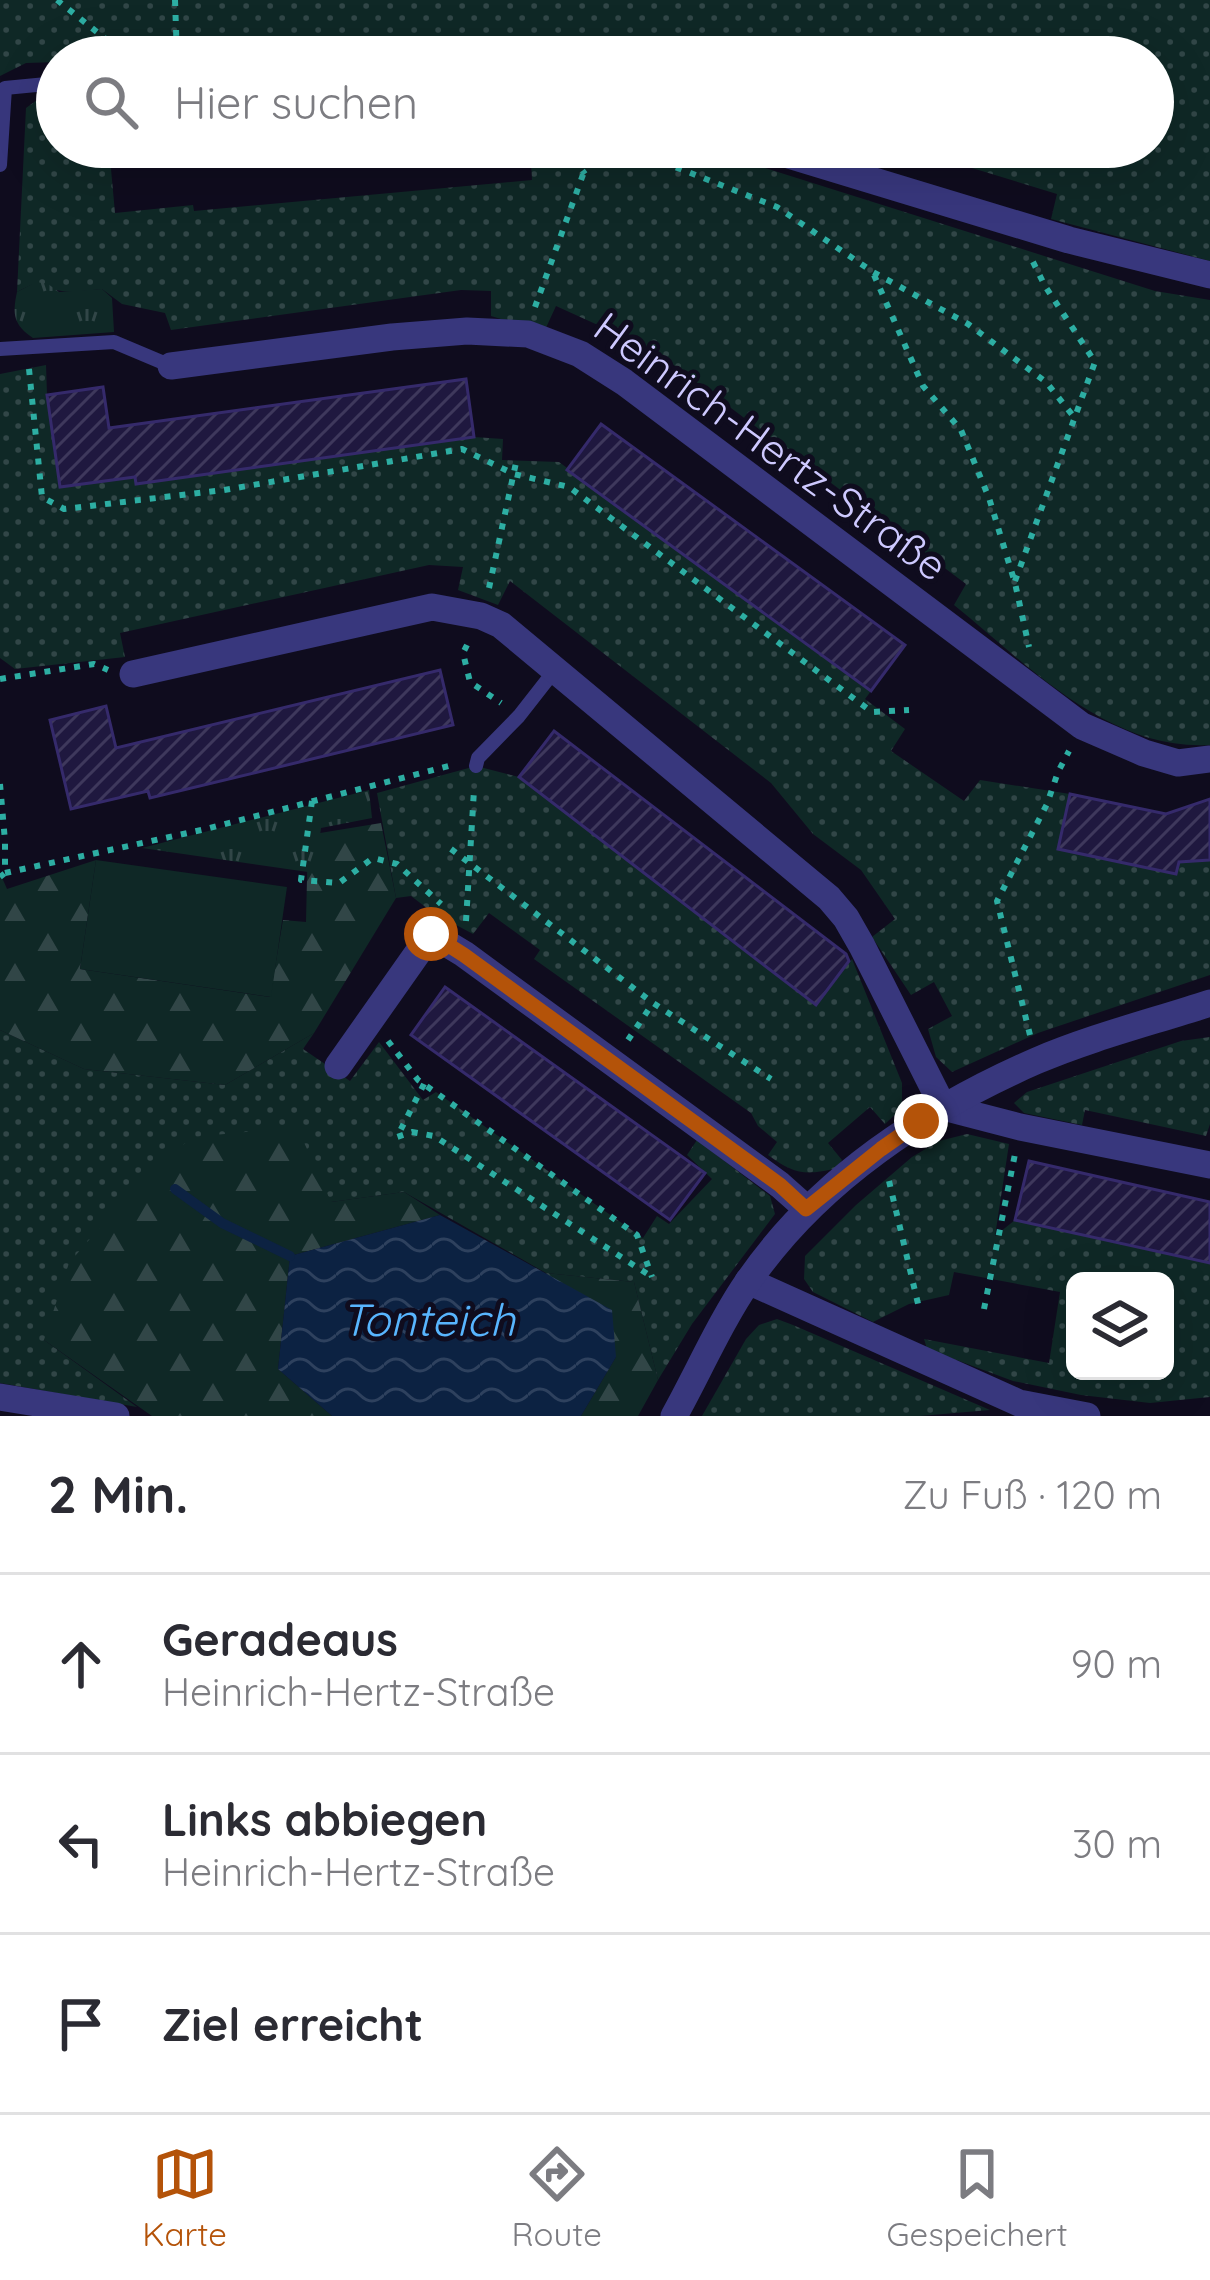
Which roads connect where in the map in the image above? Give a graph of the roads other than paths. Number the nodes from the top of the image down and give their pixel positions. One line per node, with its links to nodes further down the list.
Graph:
1 (36, 85): 2 (lane)
2 (0, 165)
3 (832, 168): 4 (street)
4 (1210, 275)
5 (0, 349): 6 (lane)
6 (171, 366): 9 (street, Heinrich-Hertz-Straße)
7 (555, 670): 8 (street); 10 (lane); 13 (street)
8 (133, 674)
9 (1210, 759)
10 (477, 762)
11 (1210, 1004): 13 (street)
12 (338, 1066): 15 (street)
13 (943, 1106): 14 (street); 15 (street)
14 (1210, 1165)
15 (806, 1209): 16 (street)
16 (748, 1281): 20 (street); 21 (street)
17 (0, 1397): 18 (street)
18 (38, 1410): 19 (street)
19 (116, 1416)
20 (674, 1416)
21 (1087, 1416)

